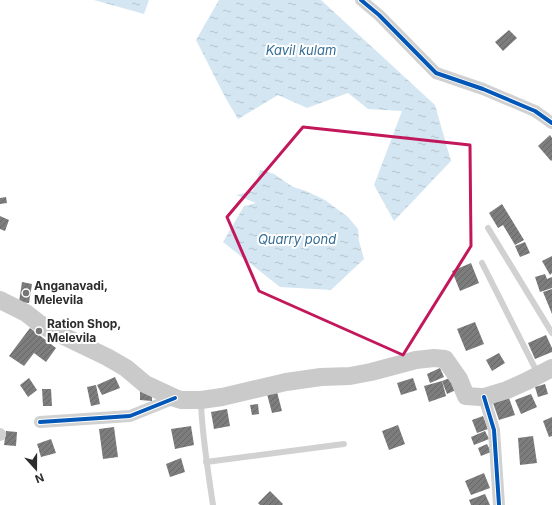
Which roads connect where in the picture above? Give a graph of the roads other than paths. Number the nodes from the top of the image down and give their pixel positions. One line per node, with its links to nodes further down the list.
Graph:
1 (361, 0): 2 (street)
2 (552, 123)
3 (488, 228): 6 (lane)
4 (482, 263): 7 (lane)
5 (0, 300): 9 (main road)
6 (552, 333)
7 (545, 372): 8 (main road)
8 (484, 397): 10 (main road); 15 (street)
9 (175, 398): 10 (main road); 11 (street)
10 (201, 400): 13 (lane)
11 (40, 422)
12 (344, 444): 13 (lane)
13 (206, 462): 14 (lane)
14 (213, 505)
15 (500, 505)

